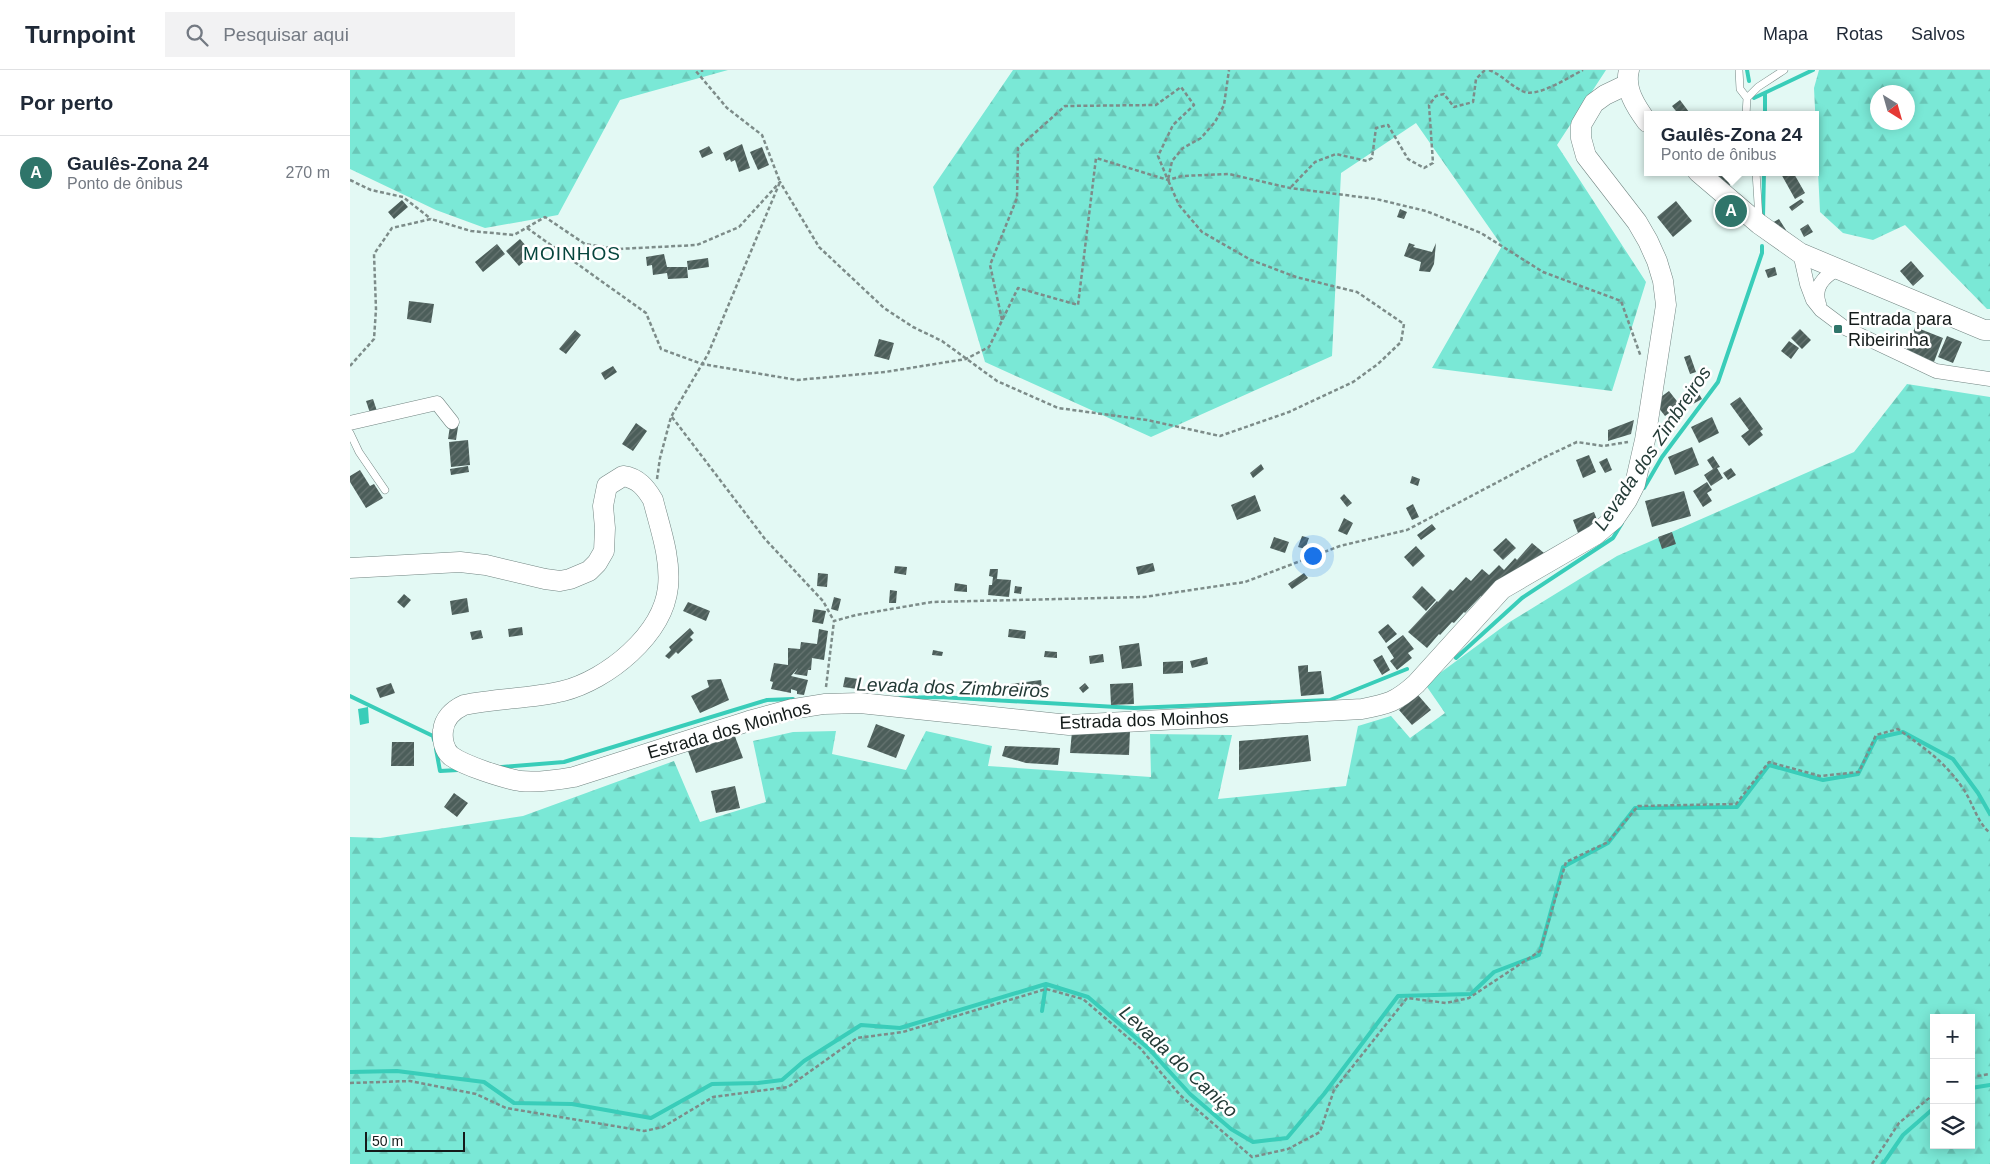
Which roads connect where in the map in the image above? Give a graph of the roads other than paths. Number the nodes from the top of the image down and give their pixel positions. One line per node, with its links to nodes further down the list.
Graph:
1 (1739, 70): 4 (lane)
2 (1784, 70): 4 (lane)
3 (1628, 77): 6 (street); 19 (street, Estrada dos Moinhos)
4 (1747, 98): 5 (lane)
5 (1746, 111)
6 (1644, 118)
7 (1703, 176): 9 (street)
8 (1756, 176): 9 (lane)
9 (1760, 224): 10 (street)
10 (1800, 253): 11 (street); 12 (street)
11 (1838, 269): 12 (street); 13 (street)
12 (1821, 310): 14 (street)
13 (1990, 330)
14 (1990, 379)
15 (452, 422): 16 (street)
16 (350, 423)
17 (350, 433): 18 (lane)
18 (385, 490)
19 (350, 568)

